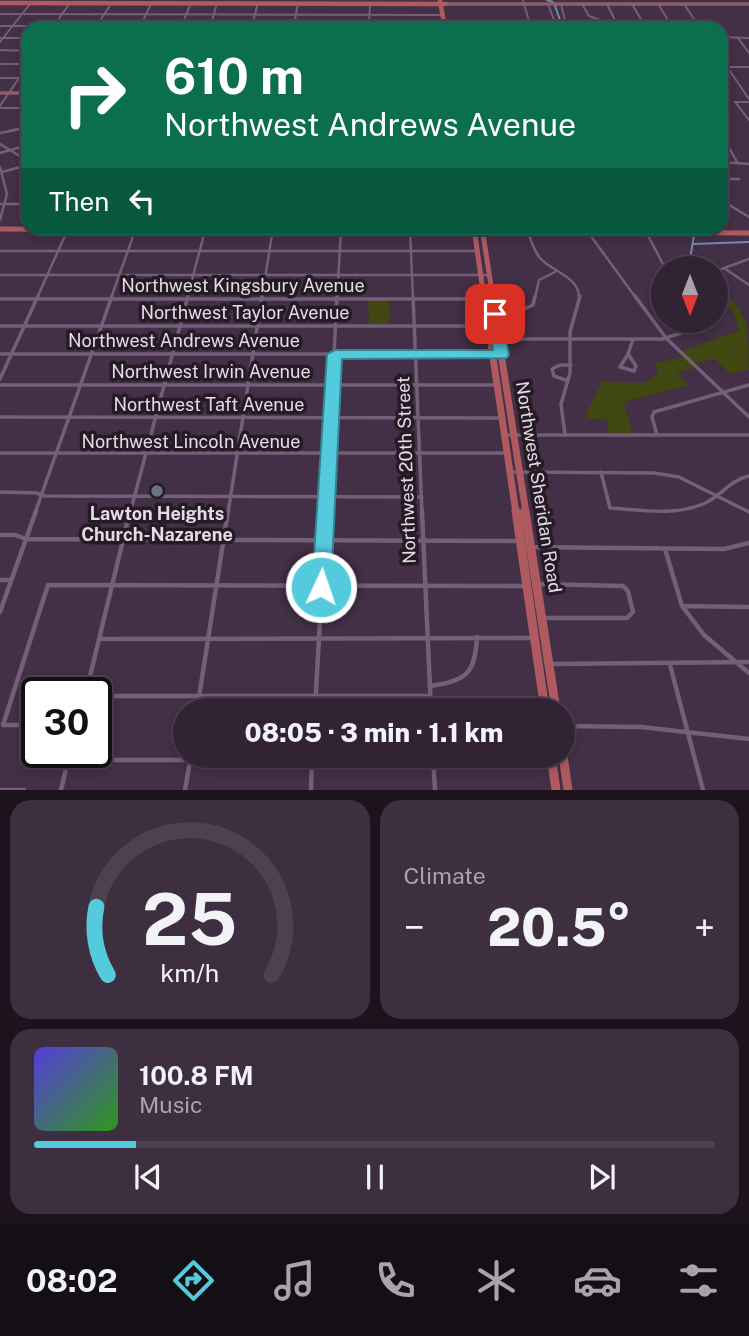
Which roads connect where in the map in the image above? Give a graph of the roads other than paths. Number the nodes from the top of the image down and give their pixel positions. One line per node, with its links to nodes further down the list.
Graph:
1 (721, 0): 29 (street)
2 (64, 1): 6 (main road); 7 (main road); 19 (main road)
3 (135, 1): 7 (main road); 8 (main road)
4 (176, 1): 8 (main road); 9 (main road)
5 (0, 2): 6 (main road)
6 (31, 2): 19 (main road); 32 (street)
7 (110, 2): 8 (main road); 20 (main road); 34 (street)
8 (152, 2): 21 (main road); 35 (street)
9 (216, 2): 10 (main road); 21 (main road); 38 (street)
10 (255, 2): 11 (main road); 39 (street)
11 (294, 2): 12 (main road); 40 (street)
12 (329, 2): 13 (main road)
13 (368, 2): 14 (main road); 36 (street)
14 (403, 2): 15 (main road)
15 (443, 2): 16 (main road); 41 (main road); 51 (main road)
16 (523, 2): 22 (main road); 52 (street)
17 (572, 2): 23 (main road); 24 (main road)
18 (618, 2): 25 (main road); 26 (main road)
19 (42, 3): 20 (main road)
20 (70, 3): 33 (street)
21 (191, 4): 37 (street)
22 (548, 4): 23 (main road); 53 (street)
23 (561, 4): 54 (street)
24 (582, 4): 25 (main road); 55 (street)
25 (607, 4): 56 (street)
26 (632, 4): 27 (main road); 57 (street)
27 (658, 4): 28 (main road); 58 (street)
28 (684, 4): 29 (main road); 59 (street)
29 (725, 4): 30 (main road)
30 (749, 4)
31 (0, 14): 32 (street)
32 (21, 14): 33 (street); 61 (street)
33 (62, 14): 34 (street); 42 (street)
34 (103, 14): 35 (street); 43 (street)
35 (146, 14): 37 (street); 44 (street)
36 (369, 14): 40 (street); 41 (street); 49 (street)
37 (187, 15): 38 (street); 45 (street)
38 (214, 15): 39 (street); 46 (street)
39 (255, 15): 40 (street); 47 (street)
40 (296, 15): 48 (street)
41 (443, 15): 50 (main road)
42 (58, 21)
43 (99, 21)
44 (143, 21)
45 (184, 21)
46 (212, 21)
47 (253, 21)
48 (294, 21)
49 (369, 21)
50 (445, 21)
51 (446, 21)
52 (529, 21)
53 (554, 21)
54 (565, 21)
55 (602, 21)
56 (615, 21)
57 (642, 21)
58 (669, 21)
59 (695, 21)
60 (0, 26): 61 (street)
61 (13, 26): 62 (street); 67 (street)
62 (21, 26)
63 (728, 37): 65 (street)
64 (21, 38): 67 (street)
65 (737, 38): 66 (street); 70 (street)
66 (749, 38)
67 (1, 39)
68 (0, 51): 69 (street)
69 (21, 51)
70 (749, 53)
71 (0, 64): 72 (street)
72 (21, 64)
73 (728, 67): 74 (street)
74 (749, 67)
75 (728, 68): 82 (street)
76 (21, 75): 78 (street)
77 (0, 78): 78 (street)
78 (19, 78): 80 (street)
79 (0, 93): 80 (main road)
80 (9, 93): 81 (main road); 83 (street)
81 (21, 93)
82 (749, 100): 85 (street)
83 (0, 107): 84 (street)
84 (21, 108)
85 (749, 120)
86 (21, 128): 87 (street)
87 (0, 133)
88 (0, 144): 91 (street)
89 (728, 146): 95 (street)
90 (21, 147): 91 (street)
91 (10, 150): 92 (street); 93 (street)
92 (0, 153)
93 (21, 158)
94 (728, 162): 95 (street)
95 (737, 162): 96 (street)
96 (749, 164)
97 (21, 166): 99 (street)
98 (0, 167): 99 (street)
99 (1, 173): 103 (street)
100 (728, 179): 101 (street)
101 (739, 179)
102 (0, 204): 103 (street)
103 (6, 204): 104 (street); 107 (street)
104 (21, 204)
105 (728, 204): 106 (street)
106 (749, 217)
107 (0, 225): 108 (main road); 109 (main road)
108 (21, 225)
109 (21, 226)
110 (728, 230): 111 (main road)
111 (749, 230)
112 (65, 235): 124 (street)
113 (134, 235): 125 (street)
114 (204, 235): 126 (street)
115 (272, 235): 127 (street)
116 (341, 235): 128 (street)
117 (407, 235): 129 (street, Northwest 20th Street)
118 (478, 235): 130 (main road, Northwest Sheridan Road)
119 (479, 235): 143 (main road, Northwest Sheridan Road)
120 (530, 235): 135 (street)
121 (592, 235): 163 (street)
122 (648, 235): 131 (street)
123 (0, 251): 124 (street)
124 (58, 251): 125 (street); 141 (street)
125 (128, 251): 126 (street); 136 (street)
126 (200, 251): 127 (street); 137 (street)
127 (270, 251): 128 (street); 138 (street)
128 (341, 251): 129 (street); 139 (street)
129 (411, 251): 130 (street); 142 (street, Northwest 20th Street)
130 (477, 251): 143 (main road, Northwest Sheridan Road)
131 (659, 256)
132 (749, 259): 133 (street)
133 (728, 266)
134 (728, 271): 144 (street)
135 (555, 272): 153 (street); 165 (street)
136 (120, 274): 137 (street); 141 (street); 147 (street)
137 (194, 274): 138 (street); 148 (street)
138 (266, 274): 139 (street); 149 (street)
139 (339, 274): 142 (street); 150 (street)
140 (0, 275): 141 (street)
141 (47, 275): 146 (street)
142 (412, 275): 143 (street); 151 (street, Northwest 20th Street)
143 (485, 275): 152 (main road, Northwest Sheridan Road); 153 (main road, Northwest Sheridan Road)
144 (749, 285)
145 (0, 299): 146 (street, Northwest Kingsbury Avenue)
146 (36, 299): 147 (street, Northwest Kingsbury Avenue); 155 (street)
147 (110, 299): 148 (street, Northwest Kingsbury Avenue); 156 (street)
148 (187, 299): 149 (street, Northwest Kingsbury Avenue); 157 (street)
149 (262, 299): 150 (street, Northwest Kingsbury Avenue); 158 (street)
150 (338, 299): 151 (street, Northwest Kingsbury Avenue); 159 (street)
151 (413, 299): 152 (street, Northwest Kingsbury Avenue); 160 (street, Northwest 20th Street)
152 (485, 299): 153 (main road, Northwest Sheridan Road)
153 (491, 314): 161 (main road, Northwest Sheridan Road); 164 (main road, Northwest Sheridan Road)
154 (0, 326): 155 (street, Northwest Taylor Avenue)
155 (24, 326): 156 (street, Northwest Taylor Avenue); 168 (street)
156 (101, 326): 157 (street, Northwest Taylor Avenue); 169 (street)
157 (180, 326): 158 (street, Northwest Taylor Avenue); 170 (street)
158 (258, 326): 159 (street, Northwest Taylor Avenue); 171 (street)
159 (337, 326): 160 (street, Northwest Taylor Avenue); 172 (street)
160 (414, 326): 161 (street, Northwest Taylor Avenue); 173 (street, Northwest 20th Street)
161 (489, 326): 164 (main road, Northwest Sheridan Road)
162 (678, 333): 163 (street)
163 (666, 338): 166 (street); 187 (street)
164 (495, 339): 165 (street); 175 (main road, Northwest Sheridan Road)
165 (570, 339): 166 (street); 176 (street)
166 (632, 339): 174 (street)
167 (0, 354): 168 (street, Northwest Andrews Avenue)
168 (11, 354): 169 (street, Northwest Andrews Avenue); 177 (street)
169 (91, 354): 170 (street, Northwest Andrews Avenue); 180 (street)
170 (173, 354): 171 (street, Northwest Andrews Avenue); 181 (street)
171 (254, 354): 172 (street, Northwest Andrews Avenue); 182 (street)
172 (335, 354): 173 (street, Northwest Andrews Avenue); 183 (street)
173 (415, 354): 175 (street, Northwest Andrews Avenue); 184 (street, Northwest 20th Street)
174 (628, 354): 174 (street)
175 (497, 355): 185 (main road, Northwest Sheridan Road)
176 (571, 365): 178 (street); 178 (street)
177 (0, 379)
178 (568, 381): 197 (street)
179 (0, 385): 180 (street, Northwest Irwin Avenue)
180 (80, 385): 181 (street, Northwest Irwin Avenue); 189 (street)
181 (165, 385): 182 (street, Northwest Irwin Avenue); 190 (street)
182 (249, 385): 183 (street, Northwest Irwin Avenue); 191 (street)
183 (334, 385): 184 (street, Northwest Irwin Avenue); 194 (street)
184 (417, 385): 185 (street, Northwest Irwin Avenue); 192 (street, Northwest 20th Street)
185 (502, 385): 195 (main road, Northwest Sheridan Road); 196 (main road, Northwest Sheridan Road)
186 (749, 385): 187 (street)
187 (724, 392): 193 (street); 198 (street)
188 (0, 417): 189 (street, Northwest Taft Avenue)
189 (70, 417): 190 (street, Northwest Taft Avenue); 202 (street)
190 (157, 417): 191 (street, Northwest Taft Avenue); 204 (street)
191 (243, 417): 194 (street, Northwest Taft Avenue); 205 (street)
192 (419, 417): 194 (street, Northwest Taft Avenue); 195 (street, Northwest Taft Avenue); 203 (street, Northwest 20th Street)
193 (749, 417)
194 (332, 418): 206 (street)
195 (502, 418): 196 (main road, Northwest Sheridan Road)
196 (509, 435): 197 (street); 201 (main road, Northwest Sheridan Road); 207 (main road, Northwest Sheridan Road)
197 (565, 435): 198 (street)
198 (657, 435): 199 (street)
199 (749, 435)
200 (0, 453): 202 (street, Northwest Lincoln Avenue)
201 (508, 453): 203 (street, Northwest Lincoln Avenue); 207 (main road, Northwest Sheridan Road)
202 (56, 454): 204 (street, Northwest Lincoln Avenue); 211 (street)
203 (421, 454): 206 (street, Northwest Lincoln Avenue); 216 (street, Northwest 20th Street)
204 (148, 455): 205 (street, Northwest Lincoln Avenue); 212 (street)
205 (238, 455): 206 (street, Northwest Lincoln Avenue); 214 (street)
206 (329, 455): 215 (street)
207 (515, 472): 208 (street); 225 (main road, Northwest Sheridan Road)
208 (601, 472): 213 (street); 213 (street)
209 (749, 475): 213 (street)
210 (0, 492): 211 (street)
211 (42, 495): 212 (street); 220 (street)
212 (135, 495): 214 (street); 219 (street)
213 (718, 495): 217 (street)
214 (231, 497): 215 (street); 221 (street)
215 (326, 497): 216 (street); 222 (street)
216 (422, 497): 223 (street, Northwest 20th Street)
217 (749, 512)
218 (0, 535): 220 (street)
219 (123, 538): 220 (street); 221 (street); 229 (street)
220 (26, 539): 228 (street)
221 (224, 540): 222 (street); 231 (street)
222 (324, 540): 223 (street); 232 (street)
223 (423, 540): 225 (street); 233 (street, Northwest 20th Street)
224 (749, 543): 226 (street)
225 (526, 544): 226 (street); 230 (main road, Northwest Sheridan Road)
226 (665, 549): 234 (street)
227 (0, 580): 228 (street)
228 (11, 580): 236 (street)
229 (113, 585): 231 (street); 240 (street); 257 (street)
230 (532, 585): 233 (street); 237 (main road, Northwest Sheridan Road); 237 (street)
231 (217, 587): 232 (street); 241 (street)
232 (321, 587): 233 (street); 242 (street)
233 (425, 587): 243 (street, Northwest 20th Street)
234 (682, 606): 235 (street); 244 (street)
235 (749, 607)
236 (0, 612)
237 (537, 618): 239 (main road, Northwest Sheridan Road); 246 (main road, Northwest Sheridan Road)
238 (477, 637): 239 (street); 243 (street); 250 (street)
239 (535, 638): 246 (main road, Northwest Sheridan Road)
240 (99, 639): 241 (street); 249 (street)
241 (209, 639): 242 (street); 252 (street)
242 (318, 639): 243 (street); 253 (street)
243 (428, 639): 250 (street, Northwest 20th Street)
244 (736, 662): 245 (street); 247 (street); 248 (street)
245 (749, 662)
246 (544, 664): 247 (street); 255 (main road, Northwest Sheridan Road); 256 (main road, Northwest Sheridan Road)
247 (670, 665): 259 (street)
248 (749, 673)
249 (90, 677)
250 (430, 686): 254 (street, Northwest 20th Street)
251 (112, 696): 252 (street)
252 (200, 696): 253 (street)
253 (316, 696): 254 (street)
254 (430, 696)
255 (545, 698)
256 (553, 698)
257 (21, 725)
258 (575, 726): 259 (street)
259 (689, 734): 260 (street); 277 (street)
260 (749, 739)
261 (173, 758): 262 (street)
262 (112, 759)
263 (66, 768): 271 (street)
264 (188, 768): 272 (street)
265 (312, 768): 273 (street)
266 (434, 768): 274 (street)
267 (553, 768): 275 (main road)
268 (565, 768): 276 (main road)
269 (0, 790): 270 (street)
270 (24, 790)
271 (61, 790)
272 (185, 790)
273 (311, 790)
274 (435, 790)
275 (556, 790)
276 (568, 790)
277 (703, 790)

